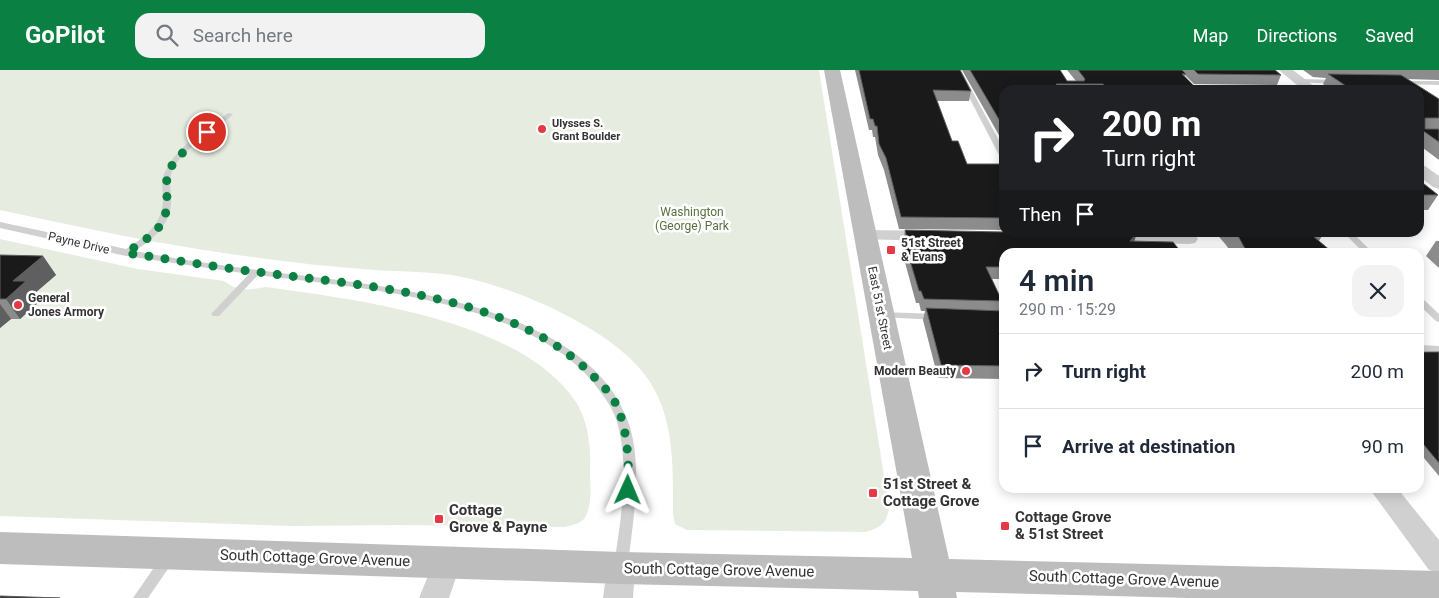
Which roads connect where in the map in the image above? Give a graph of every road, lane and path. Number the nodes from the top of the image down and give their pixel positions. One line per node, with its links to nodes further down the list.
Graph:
1 (832, 70): 14 (main road, East 51st Street)
2 (958, 70): 10 (lane)
3 (1285, 70): 4 (street)
4 (1300, 81): 5 (lane); 8 (street)
5 (1346, 82)
6 (1392, 83): 7 (lane)
7 (1439, 83)
8 (1305, 85)
9 (230, 114): 20 (lane)
10 (999, 148)
11 (1424, 173): 12 (street)
12 (1439, 184)
13 (0, 225): 20 (lane, Payne Drive)
14 (865, 235): 15 (street); 24 (main road, East 51st Street)
15 (951, 236)
16 (1352, 237): 19 (lane)
17 (1086, 238): 18 (street)
18 (1191, 241)
19 (1364, 248)
20 (126, 253): 21 (lane, Payne Drive)
21 (256, 272): 23 (lane); 34 (lane, Payne Drive)
22 (1424, 305): 26 (lane)
23 (216, 314)
24 (881, 315): 25 (lane); 35 (main road, East 51st Street)
25 (944, 317)
26 (1439, 319)
27 (1424, 348): 28 (lane)
28 (1439, 349)
29 (1386, 493): 33 (street)
30 (0, 548): 31 (main road, South Cottage Grove Avenue)
31 (171, 554): 32 (main road, South Cottage Grove Avenue); 37 (lane)
32 (446, 562): 34 (main road, South Cottage Grove Avenue); 38 (street)
33 (1439, 562)
34 (619, 583): 35 (main road, South Cottage Grove Avenue)
35 (936, 586): 36 (main road, South Cottage Grove Avenue)
36 (1439, 588)
37 (140, 598)
38 (434, 598)

